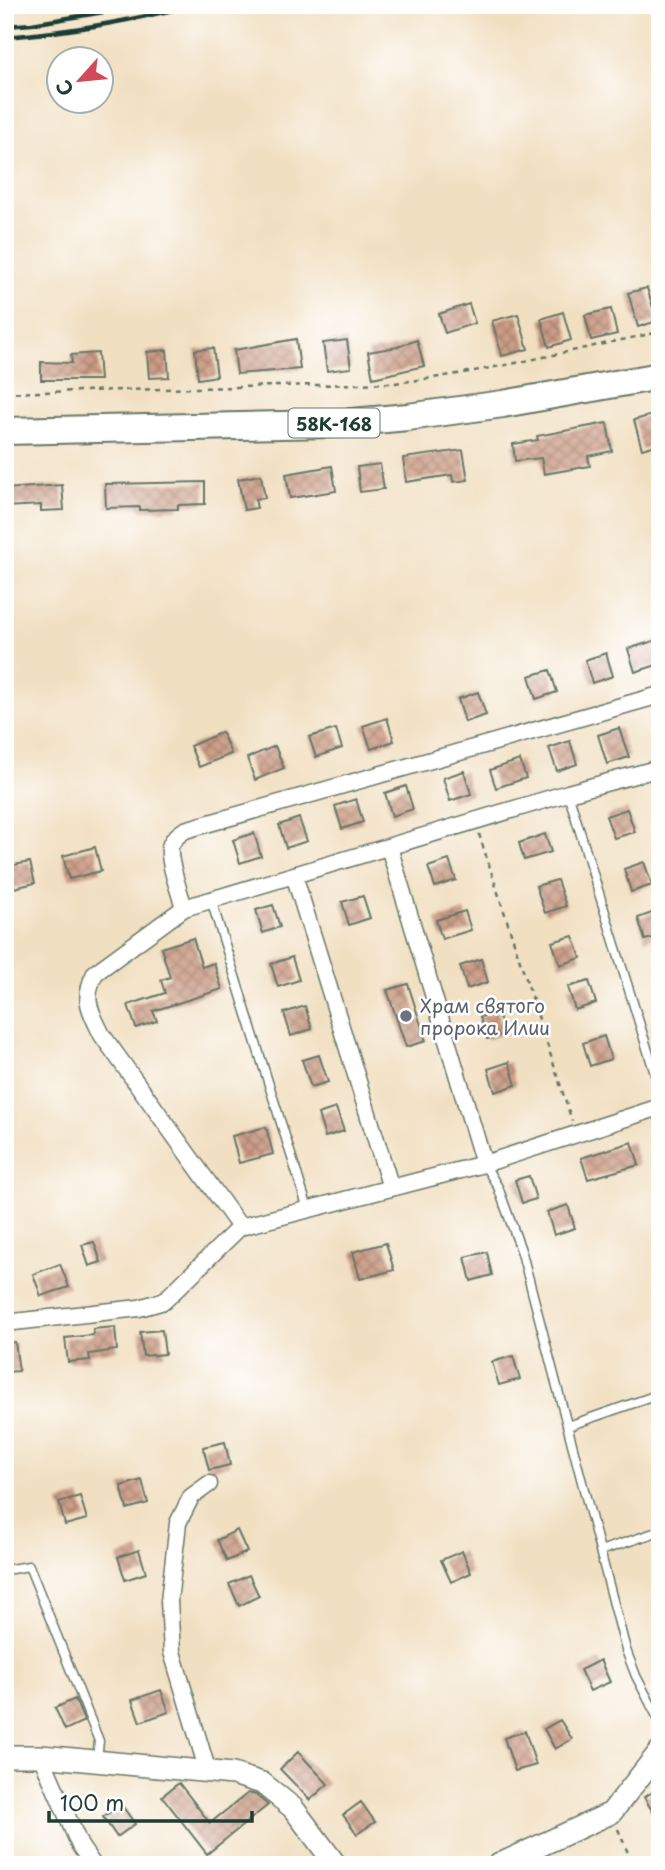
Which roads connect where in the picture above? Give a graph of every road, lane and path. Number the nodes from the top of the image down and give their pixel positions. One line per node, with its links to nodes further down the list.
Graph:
1 (660, 332): 3 (path)
2 (660, 376): 4 (main road, 58К-168)
3 (5, 393)
4 (5, 431)
5 (660, 695): 12 (street)
6 (660, 768): 7 (street)
7 (568, 793): 8 (street); 13 (lane)
8 (475, 821): 9 (street); 15 (path)
9 (390, 846): 10 (street); 16 (street)
10 (294, 876): 11 (street); 17 (street)
11 (211, 900): 12 (street); 18 (lane)
12 (184, 908): 19 (street)
13 (660, 1090)
14 (660, 1107): 15 (street)
15 (576, 1134): 16 (street)
16 (484, 1164): 17 (street); 22 (lane)
17 (391, 1188): 18 (street)
18 (308, 1209): 19 (street)
19 (240, 1227): 20 (street)
20 (5, 1323)
21 (660, 1394): 22 (lane)
22 (568, 1426): 25 (lane)
23 (209, 1484): 32 (street)
24 (660, 1531): 25 (lane)
25 (600, 1551): 27 (lane)
26 (11, 1569): 31 (lane)
27 (660, 1722)
28 (660, 1751): 33 (street)
29 (5, 1756): 30 (street)
30 (41, 1756): 31 (street); 34 (street)
31 (97, 1762): 32 (street)
32 (208, 1772): 35 (street)
33 (611, 1813): 36 (street); 37 (path)
34 (93, 1865)
35 (336, 1865)
36 (498, 1865)
37 (633, 1865)

